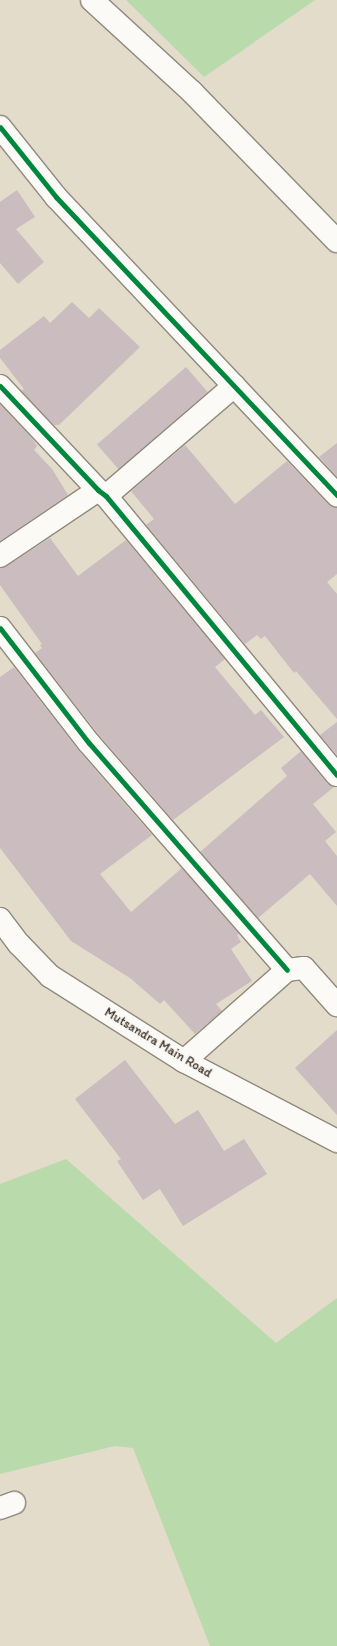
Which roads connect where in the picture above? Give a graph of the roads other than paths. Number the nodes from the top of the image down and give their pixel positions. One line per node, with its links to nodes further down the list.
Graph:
1 (92, 0): 3 (street)
2 (0, 127): 5 (street)
3 (337, 241)
4 (0, 386): 6 (street)
5 (234, 386): 6 (street); 7 (street)
6 (102, 493): 8 (street); 10 (street)
7 (337, 495)
8 (0, 556)
9 (0, 628): 12 (street)
10 (337, 775)
11 (0, 919): 14 (street, Mutsandra Main Road)
12 (287, 970): 13 (street); 14 (street)
13 (337, 1005)
14 (184, 1061): 15 (street, Mutsandra Main Road)
15 (337, 1141)

